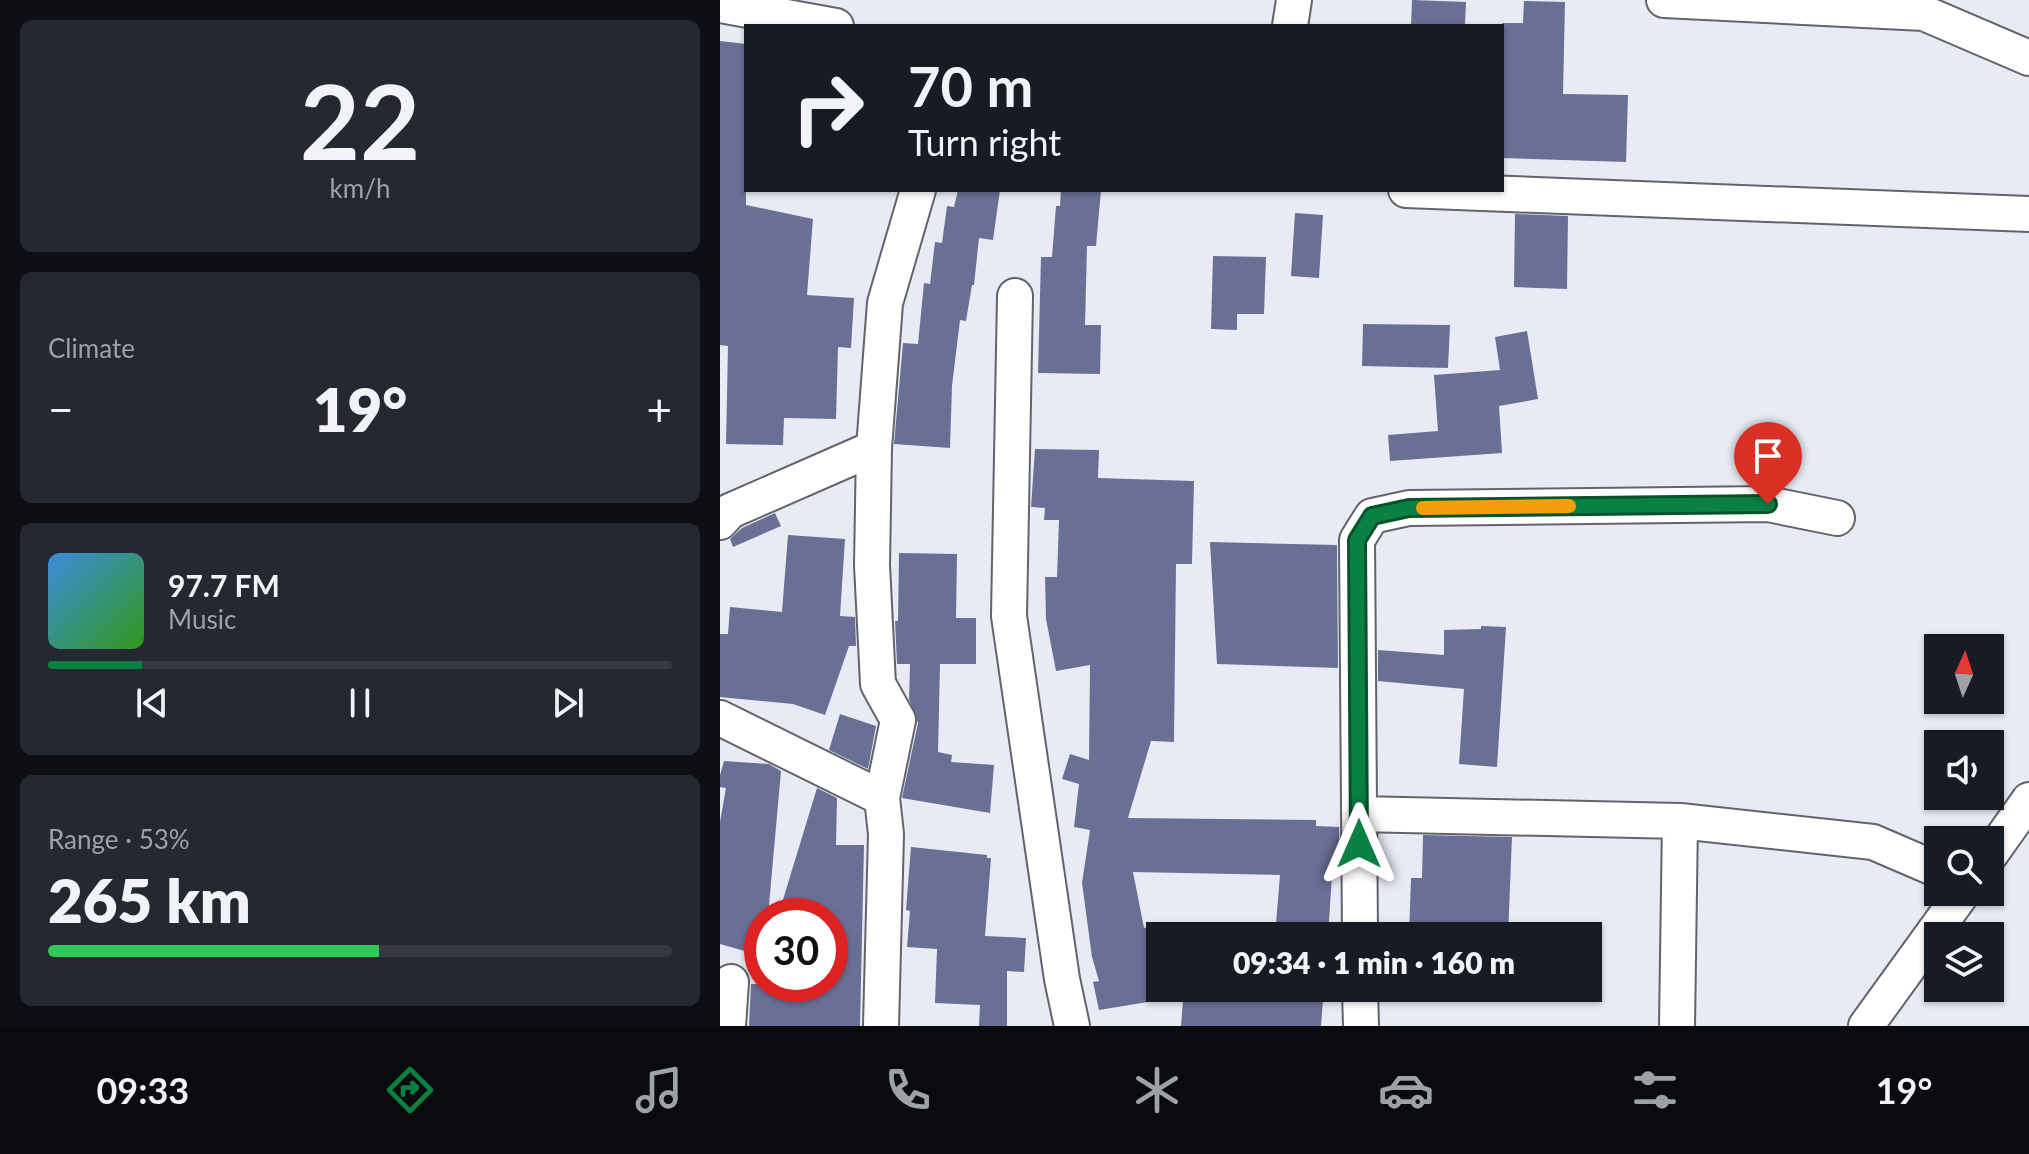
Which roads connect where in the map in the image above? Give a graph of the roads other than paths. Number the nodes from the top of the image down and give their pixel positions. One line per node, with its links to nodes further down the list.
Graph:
1 (1294, 0): 6 (street)
2 (1664, 0): 4 (street)
3 (720, 5): 5 (street)
4 (1830, 5): 7 (street)
5 (825, 24)
6 (1290, 24)
7 (2029, 58)
8 (917, 192): 12 (street)
9 (1458, 192): 10 (street)
10 (2029, 214)
11 (1015, 296): 28 (street)
12 (874, 448): 14 (street); 16 (street)
13 (1837, 518): 18 (street)
14 (720, 522)
15 (720, 718): 16 (street)
16 (882, 798): 27 (street)
17 (2026, 810): 20 (street)
18 (1359, 814): 19 (street); 23 (street)
19 (1680, 821): 21 (street); 30 (street)
20 (2004, 838)
21 (1924, 864)
22 (1953, 906): 31 (street)
23 (1360, 922)
24 (731, 982): 26 (street)
25 (1360, 1002): 29 (street)
26 (728, 1026)
27 (881, 1026)
28 (1072, 1026)
29 (1361, 1026)
30 (1677, 1026)
31 (1866, 1026)

